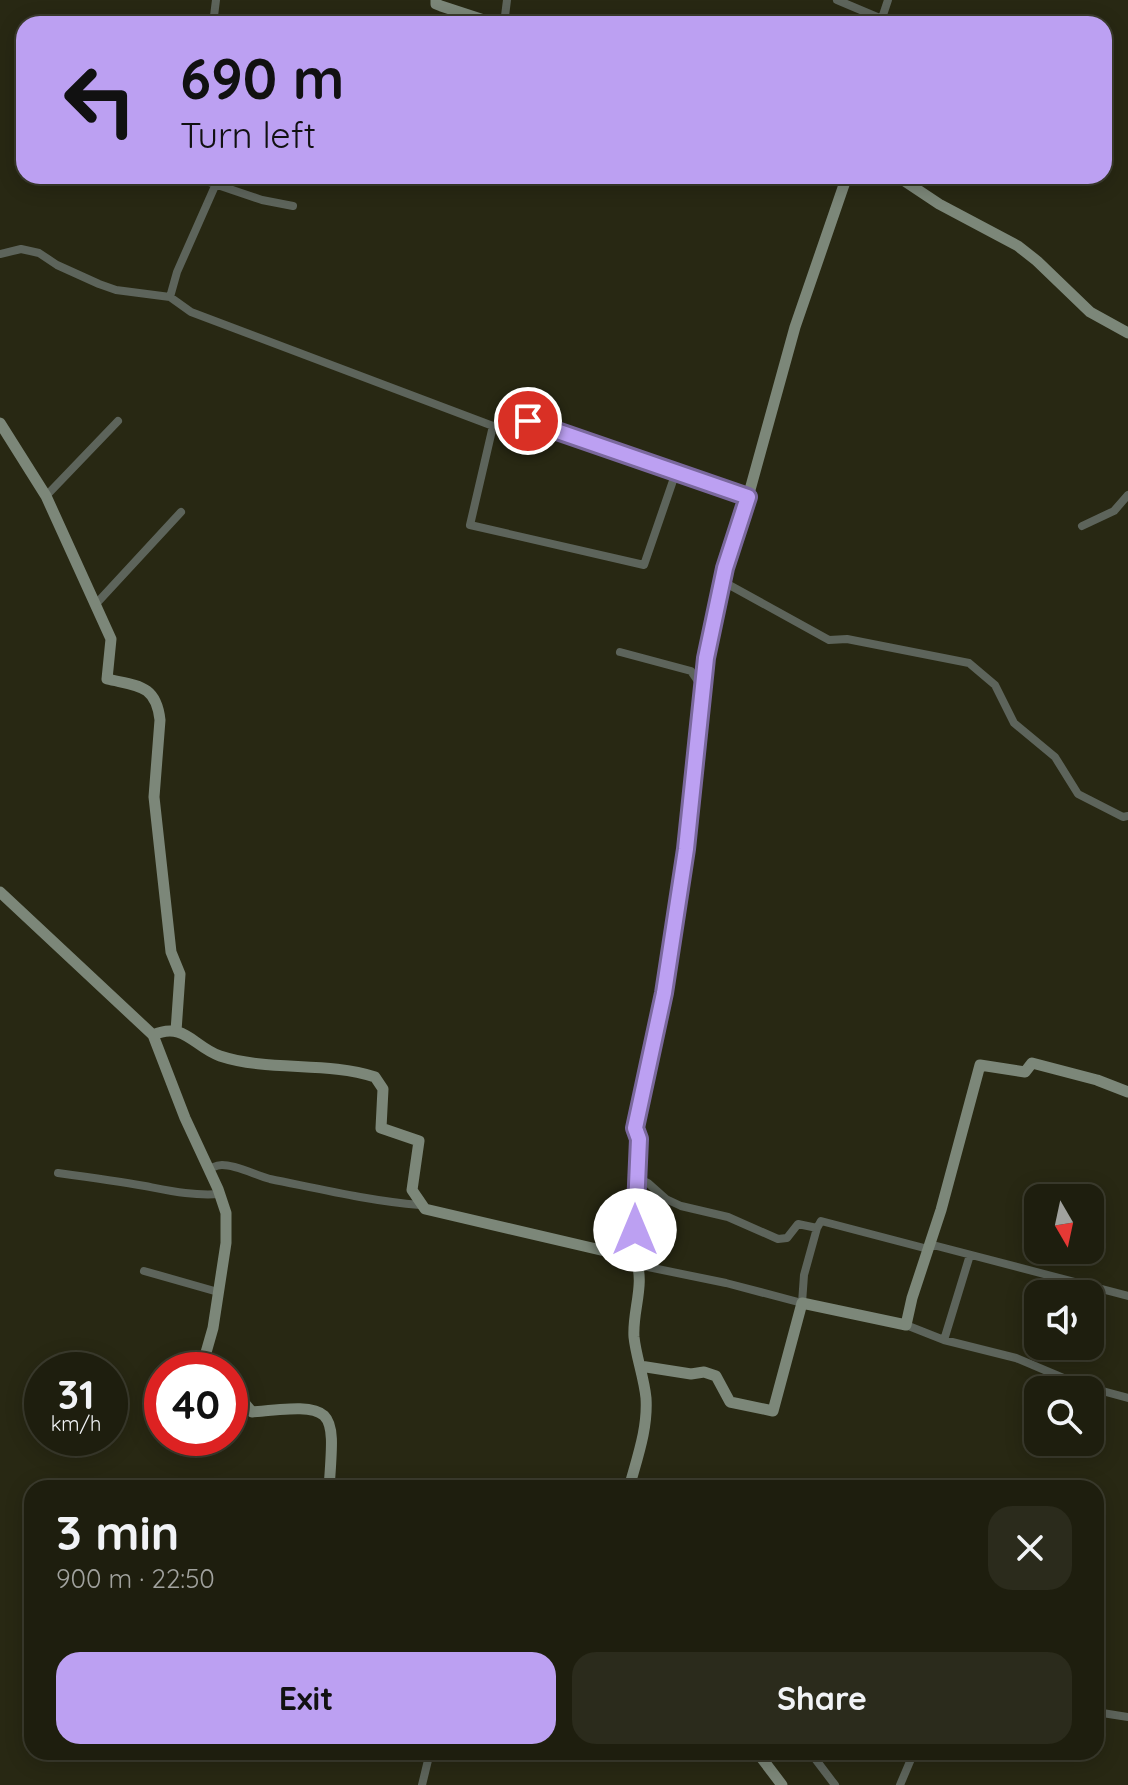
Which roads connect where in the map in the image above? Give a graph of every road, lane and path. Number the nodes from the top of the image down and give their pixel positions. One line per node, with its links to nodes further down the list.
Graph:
1 (436, 0): 3 (street)
2 (837, 0): 4 (street)
3 (458, 16)
4 (871, 16)
5 (210, 184): 8 (street)
6 (844, 184): 19 (street)
7 (909, 184): 12 (street)
8 (215, 186): 9 (street); 11 (street)
9 (293, 206)
10 (0, 254): 11 (street)
11 (170, 297): 15 (street)
12 (1128, 333)
13 (118, 421): 18 (street)
14 (0, 423): 18 (street)
15 (493, 426): 16 (street); 16 (street)
16 (676, 472): 19 (street)
17 (1128, 495): 21 (street)
18 (46, 496): 23 (street)
19 (748, 497): 22 (street)
20 (181, 512): 23 (street)
21 (1082, 526)
22 (722, 581): 25 (street); 26 (street)
23 (95, 605): 28 (street)
24 (620, 652): 25 (street)
25 (702, 687): 33 (street)
26 (1128, 816)
27 (0, 892): 29 (street)
28 (176, 1031): 29 (street); 35 (street)
29 (153, 1035): 31 (street)
30 (1128, 1092): 37 (street)
31 (209, 1169): 34 (street); 35 (street)
32 (58, 1173): 34 (street)
33 (636, 1177): 36 (street); 39 (street)
34 (220, 1194): 41 (street)
35 (420, 1205): 39 (street)
36 (817, 1228): 37 (street); 43 (street)
37 (928, 1249): 38 (street); 44 (street)
38 (970, 1255): 42 (street); 45 (street)
39 (637, 1262): 43 (street); 47 (street)
40 (144, 1271): 41 (street)
41 (218, 1292): 46 (street)
42 (1128, 1296)
43 (802, 1303): 44 (street); 47 (street)
44 (906, 1325): 45 (street)
45 (944, 1340): 48 (street)
46 (206, 1352)
47 (640, 1366): 51 (street)
48 (1128, 1398)
49 (248, 1407): 50 (street)
50 (330, 1480)
51 (631, 1480)
52 (1104, 1713): 53 (street)
53 (1128, 1717)
54 (428, 1760): 58 (street)
55 (763, 1760): 59 (street)
56 (816, 1760): 60 (street)
57 (911, 1760): 61 (street)
58 (422, 1785)
59 (782, 1785)
60 (835, 1785)
61 (900, 1785)

